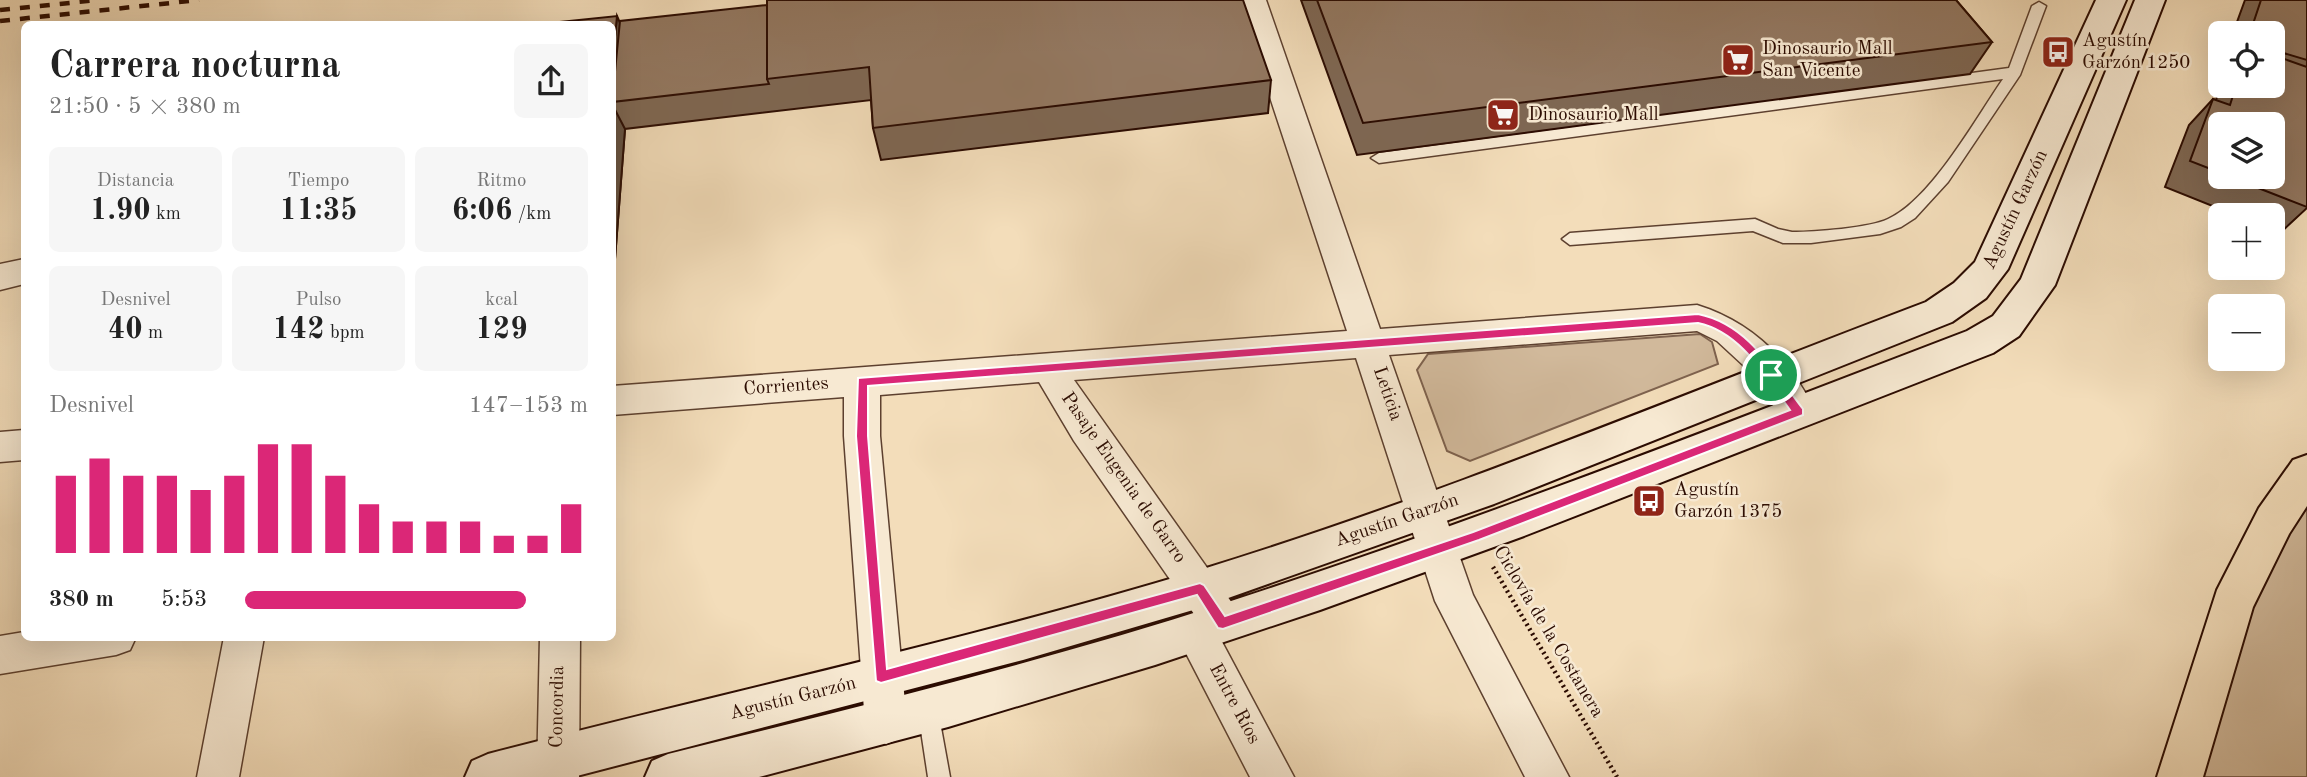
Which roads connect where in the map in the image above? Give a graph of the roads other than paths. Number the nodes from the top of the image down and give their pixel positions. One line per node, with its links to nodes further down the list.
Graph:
1 (1252, 0): 10 (street, Leticia)
2 (2111, 0): 12 (main road, Agustín Garzón)
3 (2150, 0): 15 (main road, Agustín Garzón)
4 (2039, 6): 5 (lane)
5 (2015, 72): 6 (lane); 7 (lane)
6 (1379, 158)
7 (1570, 239)
8 (21, 273): 9 (street)
9 (0, 277)
10 (1370, 343): 11 (street, Corrientes); 12 (street, Corrientes); 19 (street, Leticia)
11 (1048, 368): 13 (street, Corrientes); 20 (street, Pasaje Eugenia de Garro)
12 (1771, 375): 15 (street, Corrientes); 19 (main road, Agustín Garzón)
13 (862, 382): 14 (street, Corrientes); 25 (street)
14 (616, 401)
15 (1798, 412): 19 (main road, Agustín Garzón)
16 (21, 445): 17 (street)
17 (0, 447)
18 (2307, 472): 35 (main road)
19 (1447, 533): 20 (main road, Agustín Garzón); 34 (street, Leticia)
20 (1206, 615): 25 (main road, Agustín Garzón); 26 (main road, Agustín Garzón); 33 (street, Entre Ríos)
21 (90, 641): 24 (street)
22 (243, 641): 29 (street)
23 (560, 641): 28 (street, Concordia)
24 (0, 655)
25 (881, 677): 27 (street); 28 (main road, Agustín Garzón)
26 (928, 711): 27 (main road, Agustín Garzón); 32 (lane)
27 (886, 724): 31 (main road, Agustín Garzón)
28 (557, 768): 30 (main road, Agustín Garzón)
29 (218, 777)
30 (488, 777)
31 (668, 777)
32 (939, 777)
33 (1273, 777)
34 (1548, 777)
35 (2180, 777)

